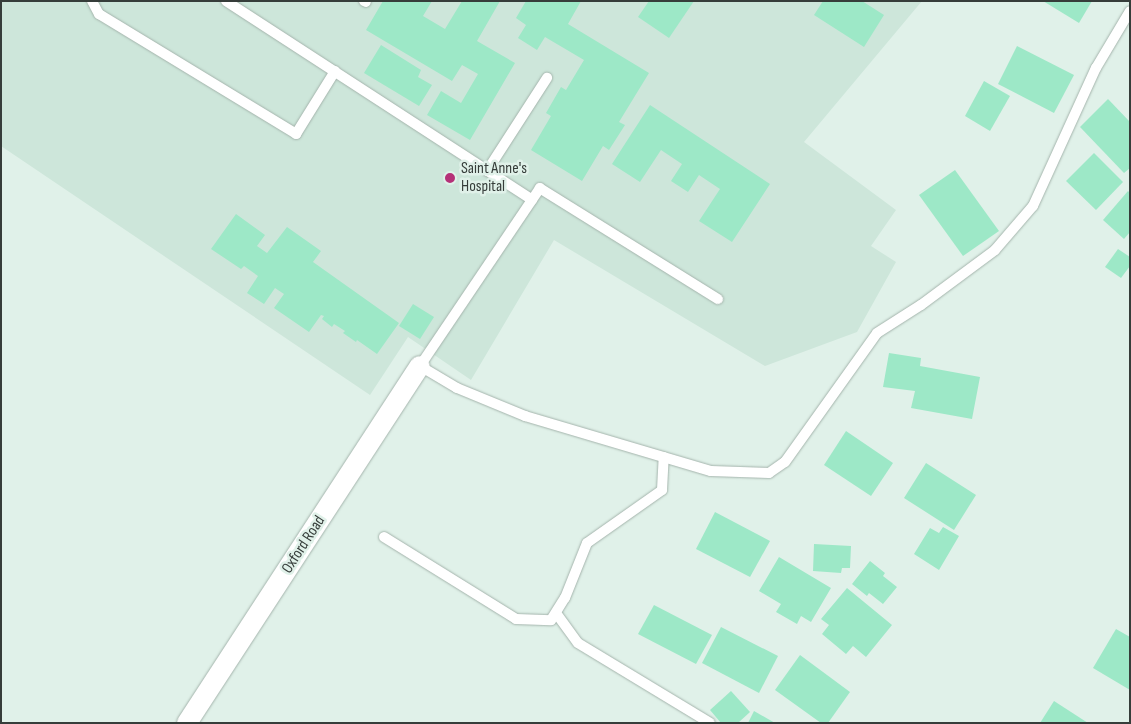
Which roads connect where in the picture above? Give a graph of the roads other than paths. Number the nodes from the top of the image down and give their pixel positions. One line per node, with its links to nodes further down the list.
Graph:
1 (92, 1): 4 (lane)
2 (226, 1): 4 (lane)
3 (1130, 11): 10 (lane)
4 (334, 71): 6 (lane)
5 (547, 78): 6 (lane)
6 (487, 171): 7 (lane)
7 (532, 200): 8 (lane); 9 (lane)
8 (718, 299)
9 (420, 366): 10 (lane); 13 (street, Oxford Road)
10 (664, 457): 12 (lane)
11 (384, 537): 12 (lane)
12 (556, 613): 14 (lane)
13 (187, 723)
14 (710, 723)

